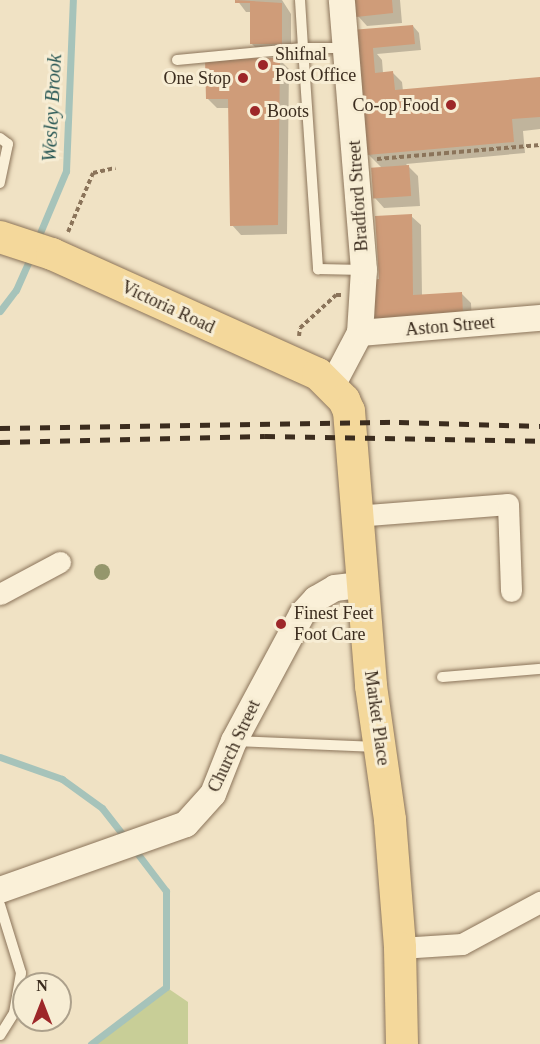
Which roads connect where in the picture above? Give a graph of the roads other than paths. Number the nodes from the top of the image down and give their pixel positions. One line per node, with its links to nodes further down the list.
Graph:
1 (300, 0): 3 (lane)
2 (342, 0): 4 (street, Bradford Street)
3 (303, 48): 4 (lane); 5 (lane); 9 (lane)
4 (346, 48): 9 (street, Bradford Street)
5 (177, 60)
6 (0, 138): 7 (lane)
7 (0, 183)
8 (10, 239): 12 (main road, Victoria Road)
9 (363, 282): 11 (street, Bradford Street)
10 (540, 318): 11 (street, Aston Street)
11 (360, 333): 12 (street, Bradford Street)
12 (332, 386): 13 (main road, Market Place)
13 (356, 516): 15 (main road, Market Place); 16 (street)
14 (60, 562): 17 (street)
15 (361, 585): 20 (street, Church Street); 21 (main road, Market Place)
16 (511, 591)
17 (0, 594)
18 (540, 669): 19 (lane)
19 (442, 677)
20 (234, 741): 21 (lane); 22 (street, Church Street)
21 (382, 748): 25 (main road, Market Place)
22 (0, 890)
23 (540, 902): 25 (street)
24 (0, 905): 26 (lane)
25 (400, 948): 27 (main road, Market Place)
26 (0, 1035)
27 (402, 1044)

